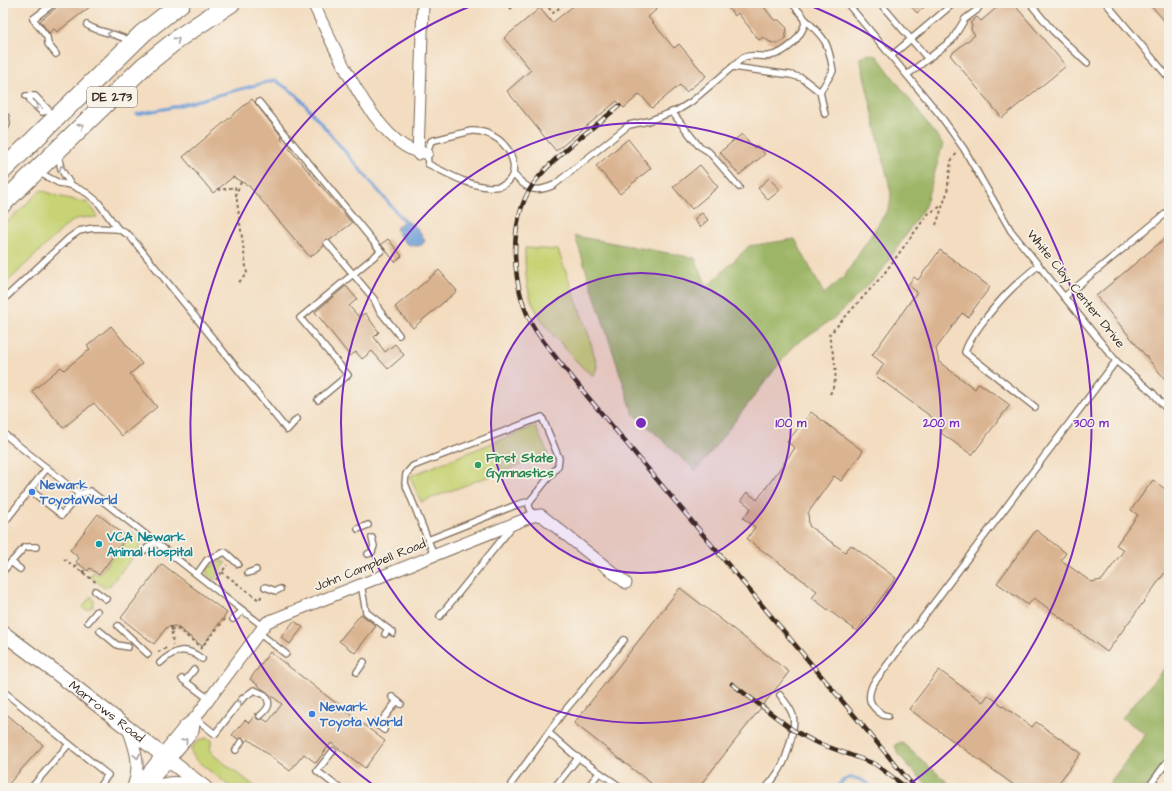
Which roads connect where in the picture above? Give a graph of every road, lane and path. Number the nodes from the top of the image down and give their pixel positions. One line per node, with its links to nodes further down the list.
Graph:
1 (54, 3): 23 (lane)
2 (180, 3): 22 (main road, DE 273)
3 (231, 3): 38 (main road, DE 273, one-way to 3)
4 (313, 3): 39 (street)
5 (423, 3): 39 (street)
6 (464, 3): 7 (lane)
7 (470, 3)
8 (518, 3): 18 (path)
9 (545, 3): 10 (path)
10 (565, 3)
11 (792, 3): 19 (lane)
12 (847, 3): 24 (lane, White Clay Center Drive)
13 (880, 3): 21 (lane)
14 (954, 3): 21 (lane)
15 (979, 3): 25 (lane)
16 (1106, 3): 29 (lane)
17 (1033, 7): 26 (lane)
18 (510, 9)
19 (803, 16): 27 (lane); 30 (lane)
20 (87, 25): 22 (lane, one-way to 20)
21 (911, 41): 24 (lane); 25 (lane)
22 (132, 44): 34 (main road, DE 273)
23 (56, 54)
24 (891, 56): 28 (lane, White Clay Center Drive)
25 (928, 59): 28 (lane)
26 (1087, 63)
27 (733, 67): 30 (lane); 33 (lane)
28 (907, 75): 56 (lane, White Clay Center Drive)
29 (1169, 78)
30 (820, 92): 35 (lane)
31 (28, 96): 34 (lane)
32 (259, 102): 57 (lane)
33 (672, 112): 43 (lane); 46 (lane)
34 (52, 114): 41 (main road, DE 273); 49 (main road)
35 (825, 114)
36 (6, 116): 37 (lane)
37 (3, 132)
38 (57, 149): 42 (main road, DE 273); 45 (lane, one-way to 38)
39 (423, 153): 43 (lane); 43 (lane)
40 (957, 153): 51 (path)
41 (3, 170)
42 (36, 171): 45 (lane); 50 (main road, DE 273)
43 (513, 174)
44 (241, 182): 48 (path)
45 (70, 185): 54 (lane)
46 (739, 187)
47 (218, 188): 48 (path)
48 (236, 194): 58 (path)
49 (3, 197)
50 (3, 203)
51 (943, 205): 53 (path); 63 (path)
52 (1169, 211): 59 (lane)
53 (936, 225)
54 (118, 229): 60 (lane); 67 (lane)
55 (327, 243): 57 (lane)
56 (1039, 265): 59 (lane, White Clay Center Drive); 65 (lane)
57 (353, 274): 61 (lane); 64 (lane)
58 (239, 282)
59 (1064, 297): 62 (lane, White Clay Center Drive)
60 (3, 300)
61 (398, 335)
62 (1116, 361): 66 (lane); 137 (lane, White Clay Center Drive)
63 (830, 394)
64 (318, 400)
65 (1035, 407)
66 (1169, 412)
67 (298, 419)
68 (3, 433): 69 (lane)
69 (47, 468): 70 (lane); 71 (lane)
70 (30, 490): 71 (lane); 74 (lane)
71 (79, 494): 80 (lane)
72 (530, 501): 73 (lane); 79 (lane); 79 (lane)
73 (534, 516): 75 (street, John Campbell Road); 100 (street)
74 (4, 522)
75 (513, 524): 84 (street, John Campbell Road); 110 (lane)
76 (368, 525): 77 (lane)
77 (358, 529)
78 (372, 538): 83 (lane)
79 (428, 540): 84 (lane)
80 (155, 541): 82 (lane); 98 (lane)
81 (36, 547): 86 (lane)
82 (145, 550)
83 (368, 554)
84 (434, 555): 101 (street, John Campbell Road)
85 (64, 559): 90 (path)
86 (11, 562): 91 (lane); 94 (lane)
87 (78, 563): 90 (path)
88 (238, 564): 98 (lane)
89 (227, 565): 95 (path)
90 (75, 567): 96 (path)
91 (20, 569)
92 (85, 569): 96 (path)
93 (256, 570): 97 (lane)
94 (3, 571)
95 (222, 572): 99 (path); 103 (path)
96 (83, 573): 102 (path)
97 (248, 573)
98 (197, 574): 108 (lane)
99 (216, 581)
100 (626, 582)
101 (370, 583): 115 (street, John Campbell Road); 116 (lane)
102 (101, 586)
103 (266, 588): 104 (lane)
104 (280, 589)
105 (95, 591): 106 (lane)
106 (106, 599)
107 (97, 611): 112 (lane)
108 (243, 611): 111 (lane); 115 (lane)
109 (229, 615): 123 (path)
110 (440, 616)
111 (234, 619)
112 (88, 622)
113 (118, 626): 125 (lane)
114 (100, 630): 122 (lane)
115 (261, 630): 126 (lane); 135 (street, John Campbell Road)
116 (389, 632)
117 (4, 635): 139 (street, Marrows Road)
118 (624, 640): 141 (lane)
119 (179, 644): 121 (path)
120 (190, 644): 123 (path)
121 (173, 645): 123 (path); 124 (path)
122 (128, 647)
123 (202, 648)
124 (158, 652)
125 (148, 654)
126 (286, 654)
127 (202, 659): 129 (lane)
128 (364, 662): 131 (lane)
129 (160, 663)
130 (194, 670): 135 (lane)
131 (358, 672)
132 (3, 691): 143 (lane)
133 (780, 695): 162 (lane)
134 (392, 697): 140 (lane)
135 (209, 699): 138 (street, John Campbell Road)
136 (260, 716): 138 (lane, one-way to 136)
137 (888, 716)
138 (195, 718): 146 (street, John Campbell Road)
139 (128, 728): 146 (street, Marrows Road); 150 (street, one-way to 150)
140 (384, 730)
141 (549, 733): 147 (lane); 158 (lane)
142 (241, 742): 144 (lane)
143 (69, 744): 151 (lane); 152 (lane)
144 (236, 750)
145 (333, 751): 157 (lane)
146 (166, 758): 150 (street); 153 (street); 156 (street, Marrows Road)
147 (578, 758): 149 (lane); 159 (lane)
148 (1169, 759): 163 (lane)
149 (599, 772): 160 (lane); 161 (lane)
150 (133, 786)
151 (30, 788)
152 (98, 788)
153 (146, 788)
154 (157, 788): 155 (street)
155 (196, 788)
156 (205, 788)
157 (339, 788)
158 (512, 788)
159 (554, 788)
160 (587, 788)
161 (622, 788)
162 (766, 788)
163 (1148, 788)

